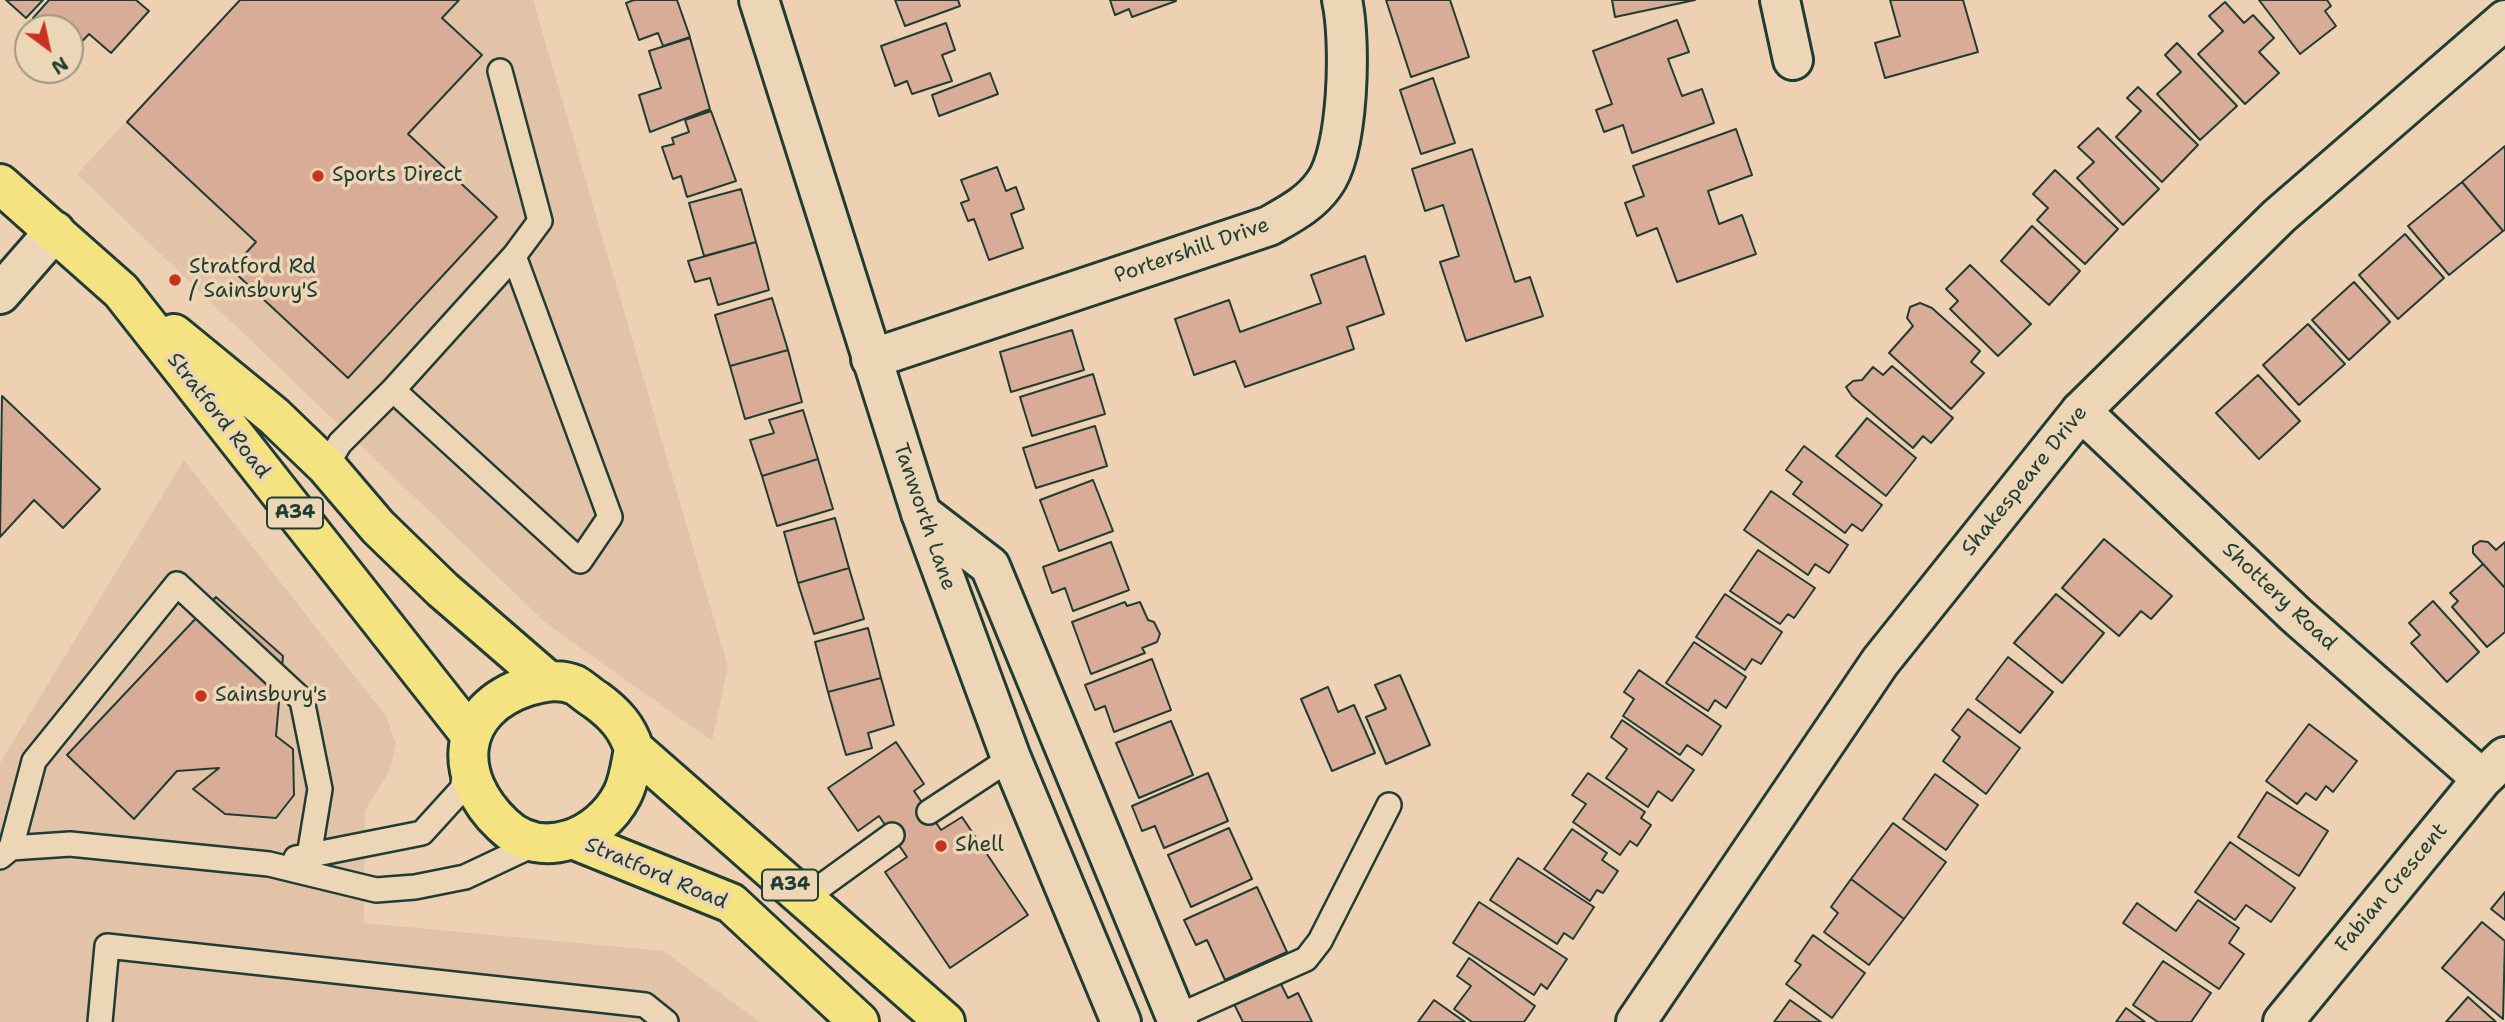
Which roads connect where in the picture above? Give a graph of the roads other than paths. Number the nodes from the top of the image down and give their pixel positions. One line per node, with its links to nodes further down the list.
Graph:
1 (760, 0): 12 (street, Tanworth Lane)
2 (1342, 0): 12 (street, Portershill Drive)
3 (1780, 0): 5 (street)
4 (2505, 20): 14 (street, Shakespeare Drive)
5 (1793, 60)
6 (500, 71): 9 (lane)
7 (0, 184): 8 (highway, Stratford Road / A34)
8 (55, 231): 10 (highway, Stratford Road / A34); 11 (street)
9 (514, 257): 13 (lane); 13 (lane)
10 (121, 291): 15 (highway, A34); 18 (highway, Stratford Road / A34)
11 (0, 294)
12 (871, 359): 16 (street, Tanworth Lane)
13 (393, 390): 15 (lane)
14 (2081, 411): 21 (street, Shottery Road); 37 (street, Shakespeare Drive)
15 (326, 467): 17 (highway, A34)
16 (921, 513): 20 (street, Tanworth Lane); 31 (street)
17 (547, 680): 18 (highway); 19 (highway, A34)
18 (468, 746): 26 (highway, Stratford Road / A34); 28 (lane)
19 (634, 749): 25 (highway, Stratford Road / A34); 29 (highway, A34)
20 (1011, 758): 23 (lane); 36 (street, Tanworth Lane)
21 (2493, 768): 30 (street, Fabian Crescent)
22 (1389, 805): 31 (lane)
23 (929, 812)
24 (892, 835): 29 (lane)
25 (575, 840): 26 (highway, Stratford Road / A34); 34 (highway, Stratford Road / A34)
26 (537, 843): 28 (lane)
27 (5, 852): 28 (lane); 28 (lane)
28 (306, 864)
29 (805, 898): 35 (highway, A34)
30 (2294, 1018)
31 (1177, 1020)
32 (100, 1022): 33 (lane)
33 (666, 1022)
34 (859, 1022)
35 (946, 1022)
36 (1121, 1022)
37 (1636, 1022)

